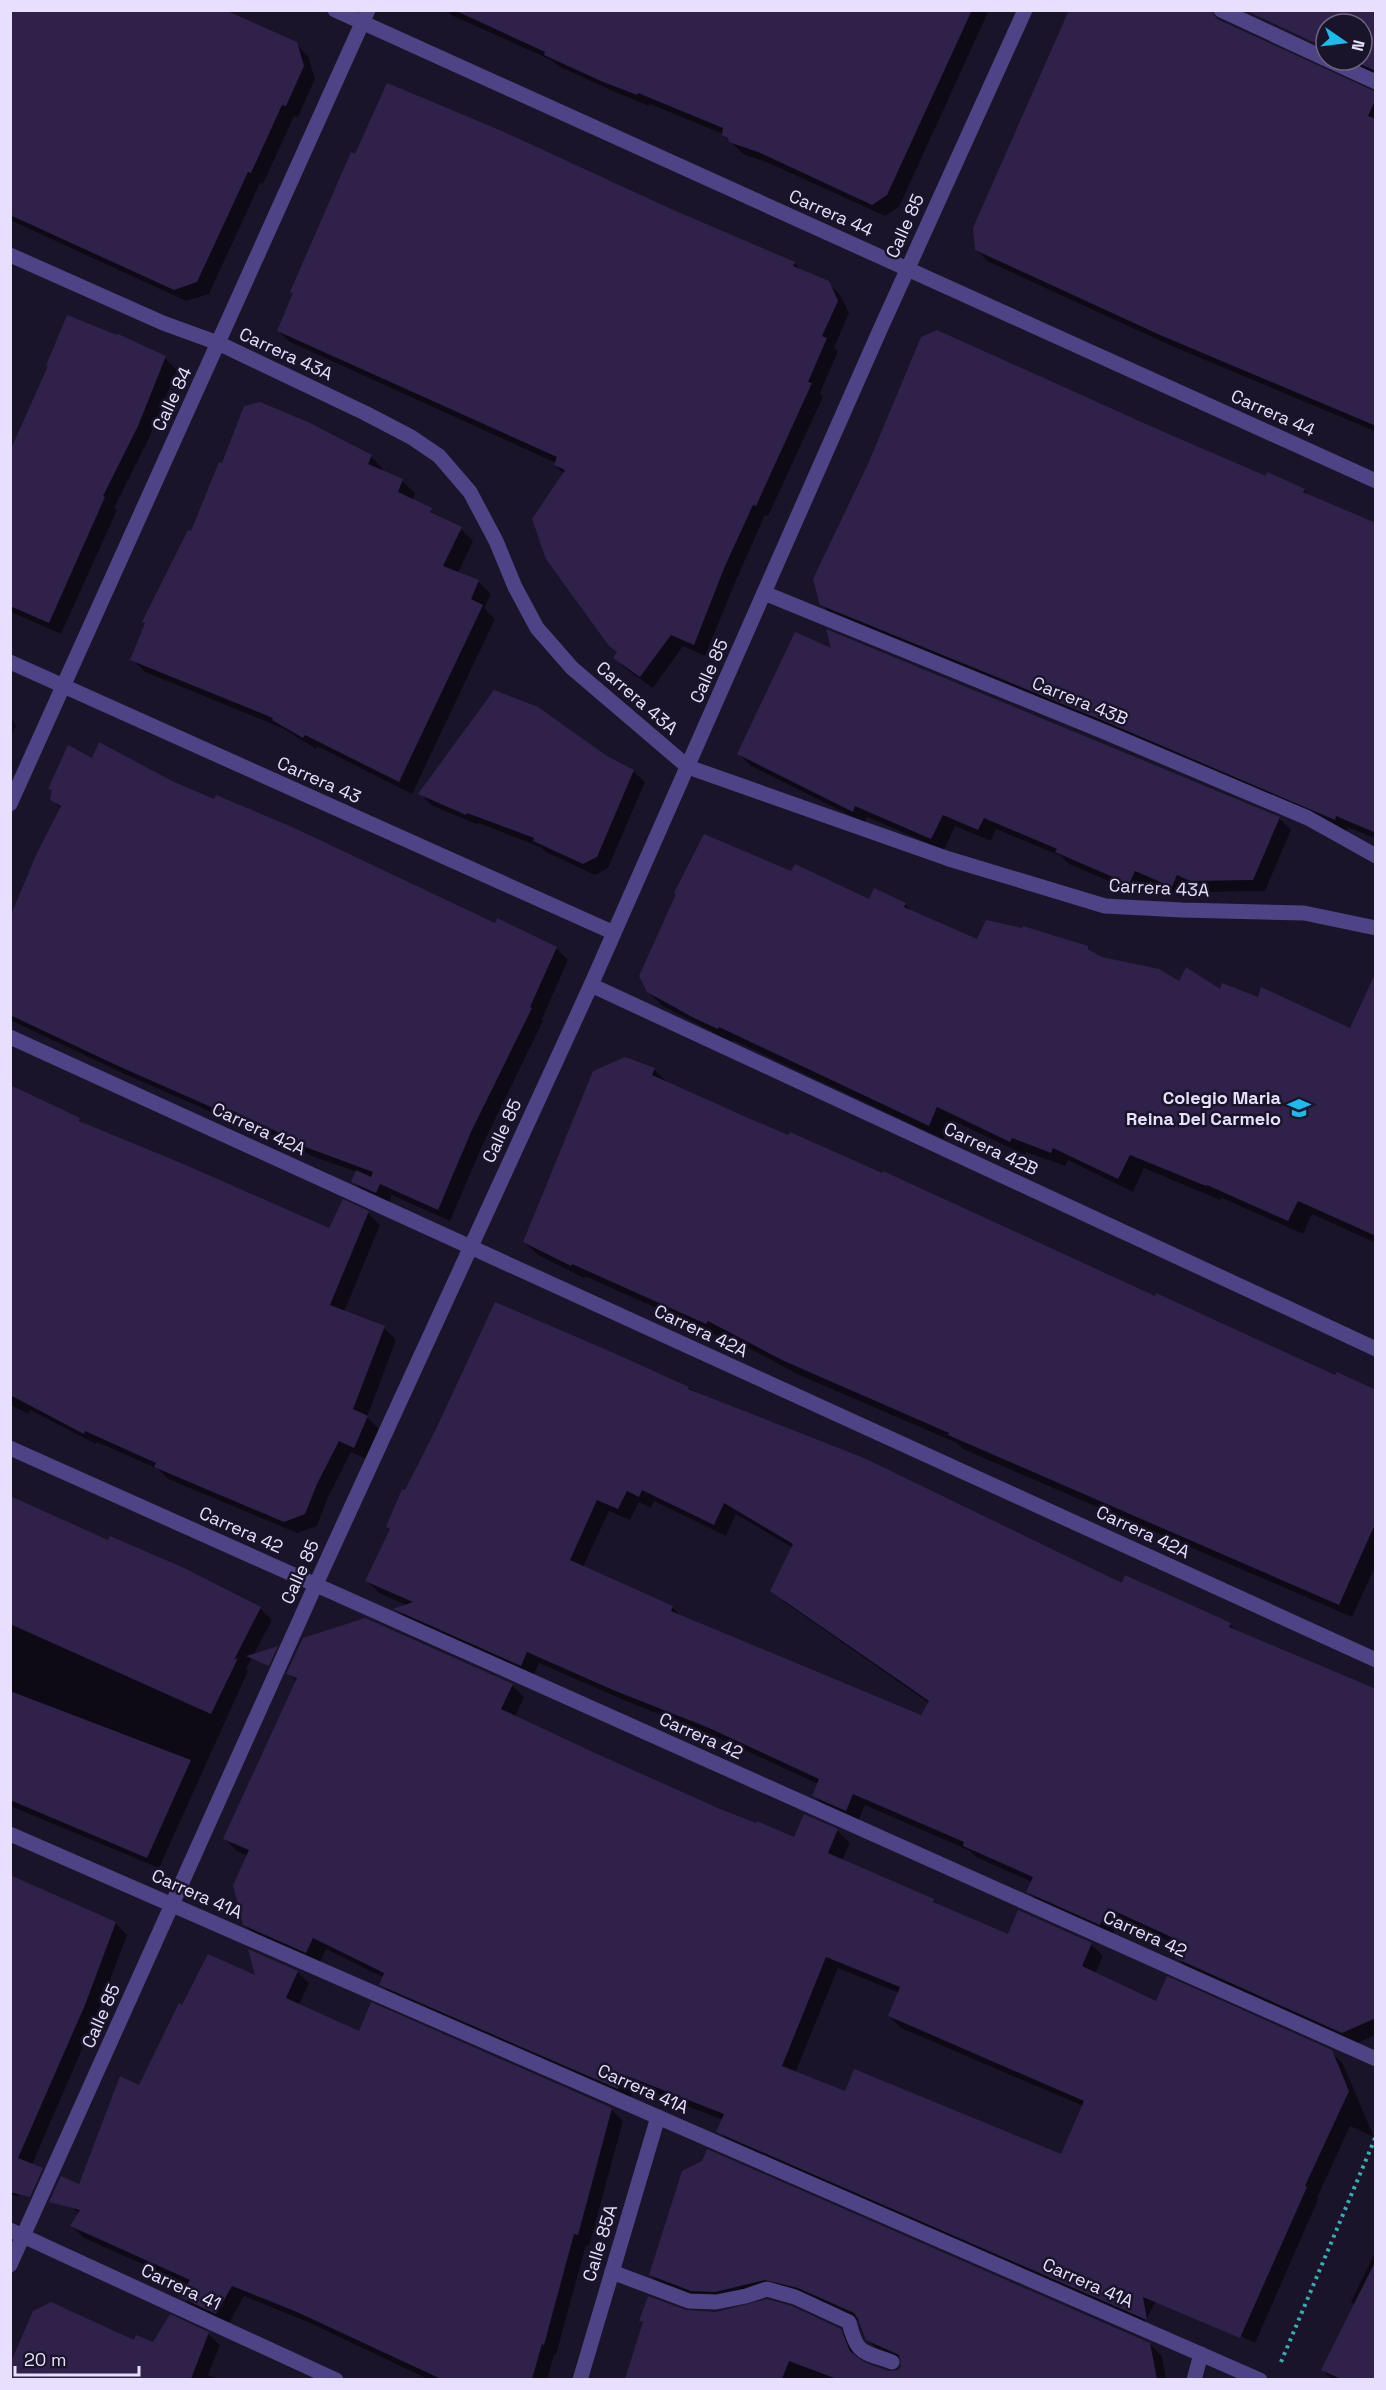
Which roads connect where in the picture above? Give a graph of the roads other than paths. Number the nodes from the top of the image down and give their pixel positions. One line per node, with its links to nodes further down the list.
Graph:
1 (335, 10): 4 (street, Carrera 44)
2 (1025, 10): 9 (street, Calle 85)
3 (1221, 10): 5 (street)
4 (366, 17): 9 (street, Carrera 44); 10 (street, Calle 84)
5 (1314, 53)
6 (1355, 72): 7 (street)
7 (1376, 82)
8 (10, 255): 10 (street, Carrera 43A)
9 (907, 269): 11 (street, Carrera 44); 12 (street, Calle 85)
10 (218, 343): 14 (street, Calle 84); 15 (street, Carrera 43A)
11 (1376, 480)
12 (764, 593): 15 (street, Calle 85); 17 (street, Carrera 43B)
13 (10, 662): 14 (street, Carrera 43)
14 (62, 686): 16 (street, Calle 84); 19 (street, Carrera 43)
15 (688, 767): 18 (street, Carrera 43A); 19 (street, Calle 85)
16 (10, 804)
17 (1376, 856)
18 (1376, 928)
19 (612, 932): 20 (street, Calle 85)
20 (591, 985): 22 (street, Calle 85); 23 (street, Carrera 42B)
21 (10, 1037): 22 (street, Carrera 42A)
22 (471, 1247): 25 (street, Calle 85); 26 (street, Carrera 42A)
23 (1376, 1349)
24 (10, 1448): 25 (street, Carrera 42)
25 (316, 1584): 28 (street, Calle 85); 29 (street, Carrera 42)
26 (1376, 1660)
27 (10, 1834): 28 (street, Carrera 41A)
28 (172, 1904): 30 (street, Carrera 41A); 31 (street, Calle 85)
29 (1376, 2059)
30 (658, 2117): 33 (street, Calle 85A); 34 (street, Carrera 41A)
31 (17, 2232): 32 (street, Calle 85); 36 (street, Carrera 41)
32 (10, 2265)
33 (612, 2272): 35 (street); 37 (street, Calle 85A)
34 (1201, 2354): 38 (street); 39 (street, Carrera 41A)
35 (892, 2362)
36 (336, 2379)
37 (580, 2379)
38 (1194, 2379)
39 (1260, 2379)

